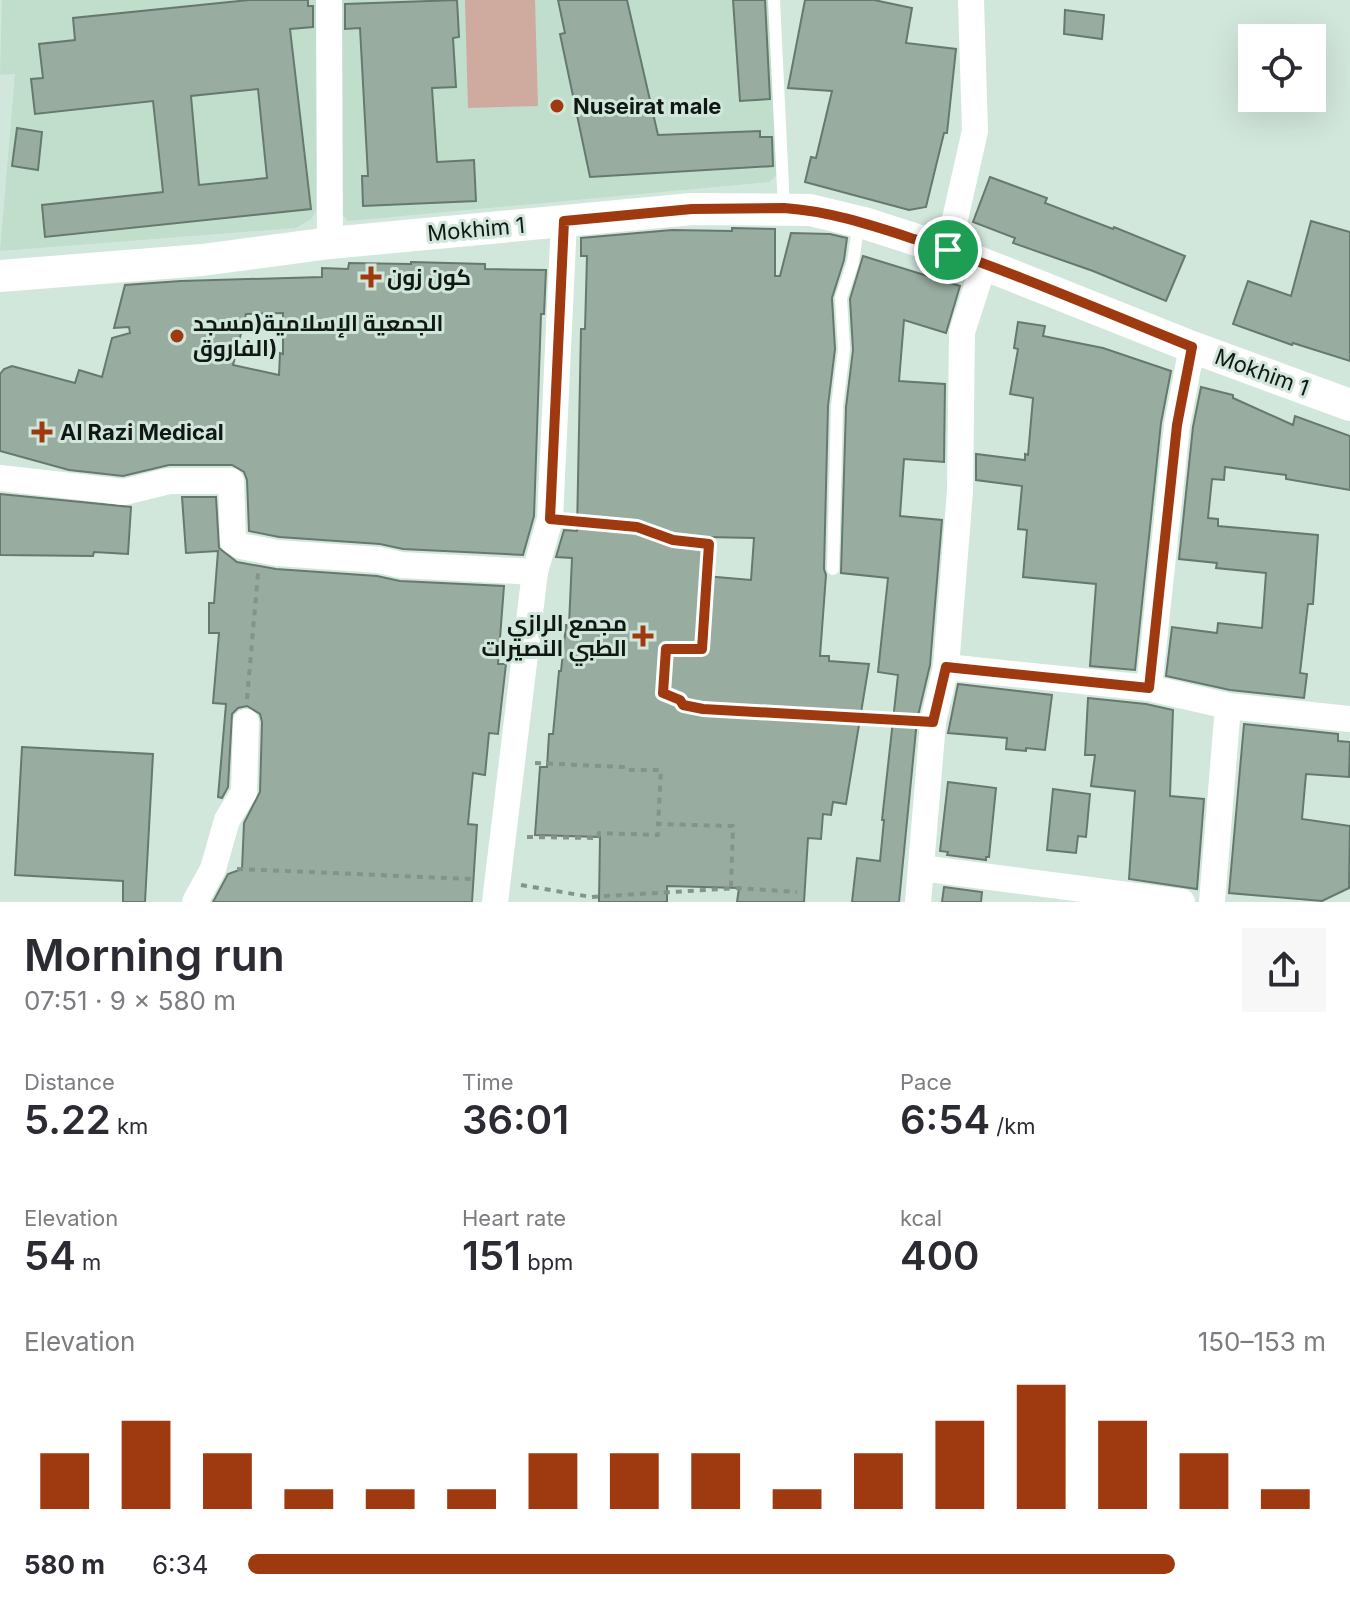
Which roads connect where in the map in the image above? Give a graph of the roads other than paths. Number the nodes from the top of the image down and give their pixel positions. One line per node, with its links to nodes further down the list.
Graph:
1 (329, 0): 7 (street)
2 (774, 0): 4 (lane)
3 (971, 0): 8 (street)
4 (784, 208): 5 (street, Mokhim 1); 6 (street, Mokhim 1)
5 (564, 221): 7 (street, Mokhim 1); 15 (street)
6 (859, 222): 8 (street, Mokhim 1); 14 (lane)
7 (330, 243): 10 (street, Mokhim 1)
8 (948, 250): 9 (street, Mokhim 1)
9 (984, 264): 11 (street, Mokhim 1); 16 (street)
10 (0, 276)
11 (1192, 347): 12 (street, Mokhim 1); 17 (street)
12 (1350, 405)
13 (0, 478): 15 (street)
14 (833, 569)
15 (535, 572): 23 (street)
16 (946, 667): 17 (street); 21 (street)
17 (1149, 688): 18 (street)
18 (1228, 706): 19 (street); 26 (street)
19 (1350, 719)
20 (246, 722): 22 (street)
21 (921, 868): 24 (street); 25 (street)
22 (195, 902)
23 (495, 902)
24 (918, 902)
25 (1182, 902)
26 (1212, 902)

